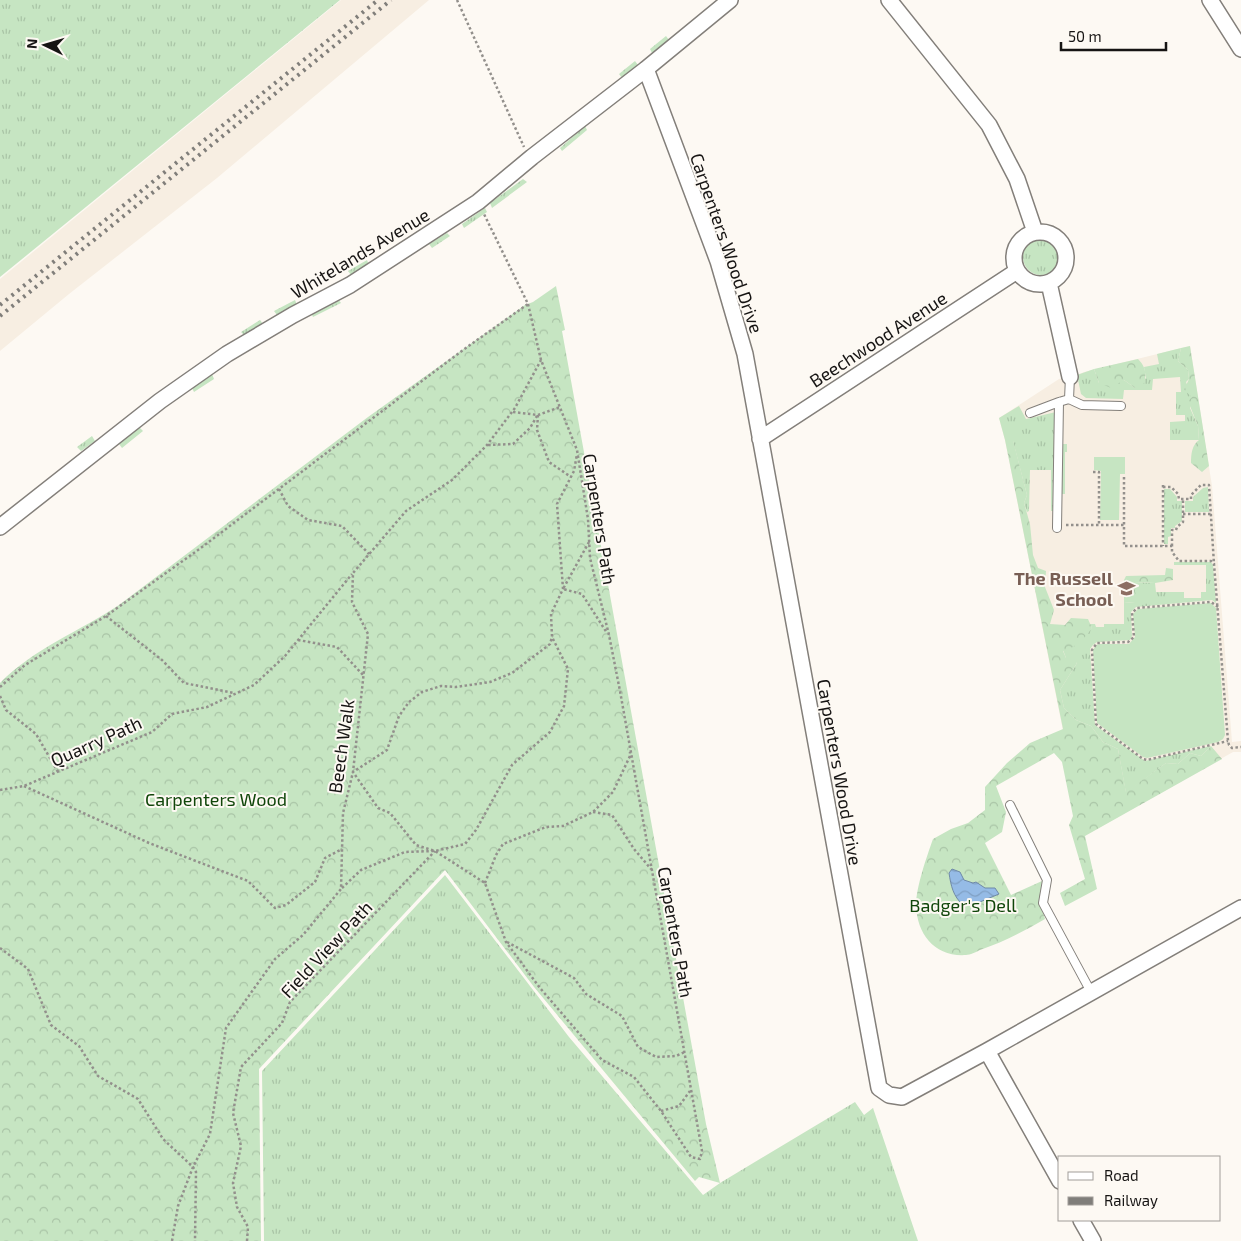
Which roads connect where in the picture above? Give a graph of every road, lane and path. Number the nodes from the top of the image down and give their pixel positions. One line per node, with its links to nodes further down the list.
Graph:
1 (458, 0): 7 (path)
2 (730, 0): 6 (street, Whitelands Avenue)
3 (889, 0): 9 (street)
4 (1210, 0): 5 (street)
5 (1241, 49)
6 (646, 69): 7 (street, Whitelands Avenue); 22 (street, Carpenters Wood Drive)
7 (532, 157): 8 (street, Whitelands Avenue)
8 (478, 202): 12 (path, Carpenters Path); 35 (street, Whitelands Avenue)
9 (1035, 232): 10 (street); 11 (street)
10 (1017, 271): 11 (street); 22 (street, Beechwood Avenue)
11 (1048, 283): 14 (street)
12 (528, 304): 13 (path, Carpenters Path); 28 (path)
13 (541, 360): 17 (path, Carpenters Path); 19 (path)
14 (1070, 377): 15 (lane)
15 (1069, 399): 16 (lane); 18 (lane)
16 (1059, 402): 20 (lane); 34 (lane)
17 (560, 406): 21 (path); 24 (path, Carpenters Path)
18 (1121, 406)
19 (512, 412): 21 (path); 23 (path)
20 (1030, 413)
21 (538, 415): 23 (path); 26 (path)
22 (760, 439): 70 (street, Carpenters Wood Drive)
23 (487, 445): 39 (path)
24 (577, 450): 26 (path); 36 (path, Carpenters Path)
25 (1093, 472): 32 (path)
26 (571, 477): 42 (path)
27 (1124, 477): 33 (path)
28 (279, 489): 39 (path); 44 (path)
29 (1183, 499): 30 (path); 31 (path); 37 (path)
30 (1183, 514): 31 (path); 38 (path)
31 (1211, 514): 40 (path)
32 (1099, 525): 33 (path); 34 (path)
33 (1124, 525): 37 (path)
34 (1057, 526)
35 (0, 527)
36 (589, 540): 42 (path); 45 (path, Carpenters Path)
37 (1163, 546): 38 (path)
38 (1172, 546): 40 (path)
39 (369, 554): 41 (path)
40 (1214, 564): 43 (path)
41 (353, 573): 47 (path, Quarry Path); 48 (path, Beech Walk)
42 (563, 589): 45 (path); 46 (path)
43 (1218, 607): 53 (path); 53 (path)
44 (106, 616): 49 (path); 50 (path)
45 (609, 636): 52 (path, Carpenters Path)
46 (552, 637): 56 (path); 62 (path)
47 (298, 640): 48 (path); 50 (path, Quarry Path)
48 (363, 675): 56 (path, Beech Walk)
49 (0, 687)
50 (236, 693): 55 (path, Quarry Path)
51 (0, 696): 55 (path)
52 (629, 741): 60 (path); 63 (path, Carpenters Path)
53 (1228, 741): 54 (path)
54 (1241, 747)
55 (58, 772): 57 (path, Quarry Path)
56 (353, 772): 61 (path, Beech Walk); 62 (path)
57 (24, 786): 58 (path, Quarry Path); 61 (path)
58 (0, 790)
59 (1010, 805): 69 (lane)
60 (593, 812): 63 (path); 64 (path)
61 (342, 849): 65 (path, Beech Walk)
62 (435, 851): 64 (path); 65 (path); 79 (path, Field View Path)
63 (652, 869): 71 (path, Carpenters Path)
64 (485, 883): 67 (path, Carpenters Path)
65 (342, 888): 74 (path)
66 (1241, 908): 69 (street, Carpenters Wood Drive)
67 (506, 942): 71 (path); 73 (path, Carpenters Path)
68 (0, 948): 74 (path)
69 (1091, 992): 70 (street, Carpenters Wood Drive)
70 (987, 1051): 75 (street)
71 (685, 1052): 72 (path, Carpenters Path)
72 (690, 1090): 73 (path); 73 (path, Carpenters Path)
73 (661, 1111)
74 (193, 1167): 77 (path); 78 (path)
75 (1058, 1177)
76 (1082, 1221): 80 (street)
77 (172, 1241)
78 (195, 1241)
79 (247, 1241)
80 (1093, 1241)

